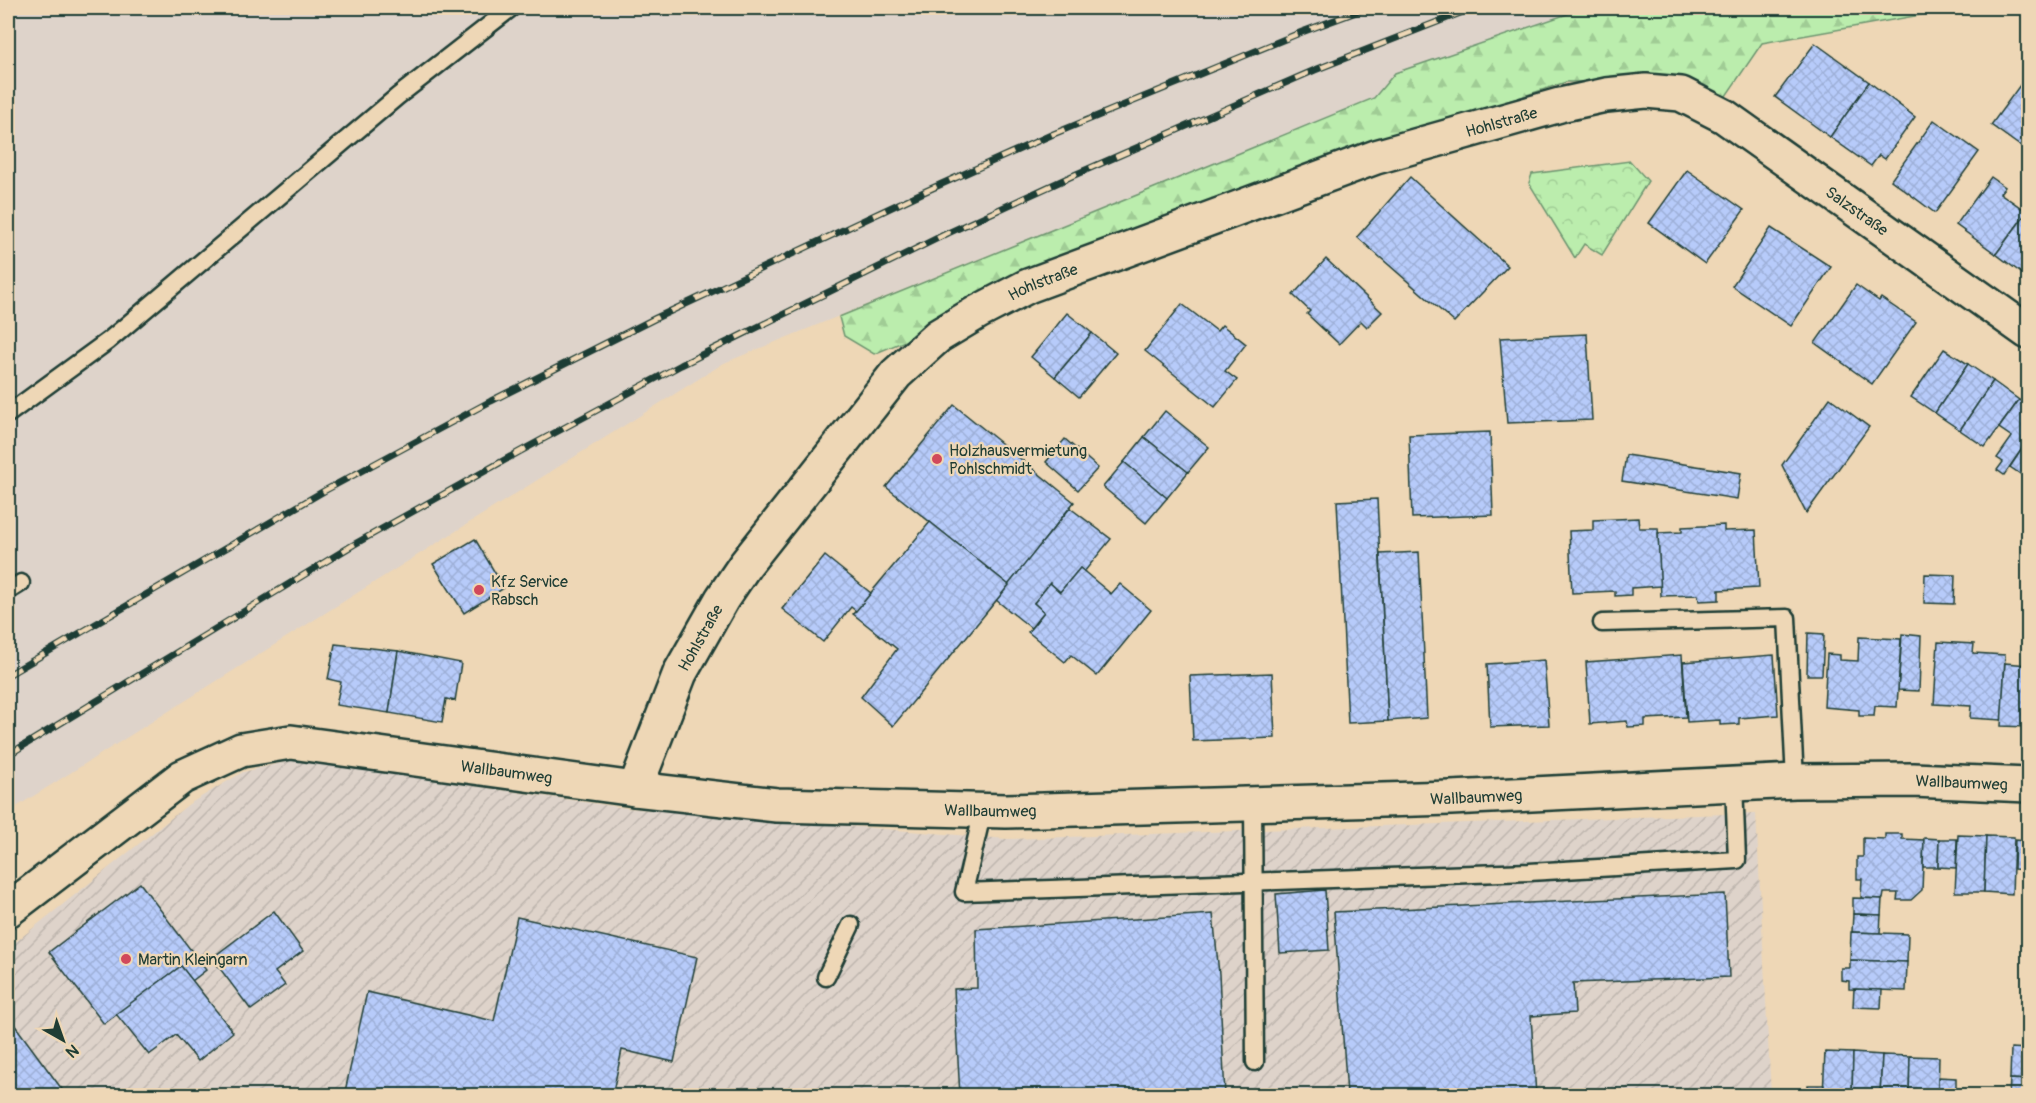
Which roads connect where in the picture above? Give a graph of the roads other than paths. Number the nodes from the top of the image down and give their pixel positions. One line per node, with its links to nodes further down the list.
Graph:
1 (511, 8): 4 (lane)
2 (1681, 94): 3 (street, Salzstraße); 9 (street, Hohlstraße)
3 (2028, 332)
4 (8, 414)
5 (1602, 623): 6 (lane)
6 (1795, 781): 7 (street, Wallbaumweg); 8 (street, Wallbaumweg)
7 (1734, 783): 10 (street, Wallbaumweg); 12 (lane)
8 (2028, 785)
9 (635, 789): 11 (street, Wallbaumweg); 13 (street, Wallbaumweg)
10 (1253, 804): 11 (street, Wallbaumweg); 12 (lane)
11 (983, 810): 12 (lane)
12 (1254, 881): 16 (lane)
13 (8, 910)
14 (851, 925): 15 (lane)
15 (826, 977)
16 (1255, 1062)

